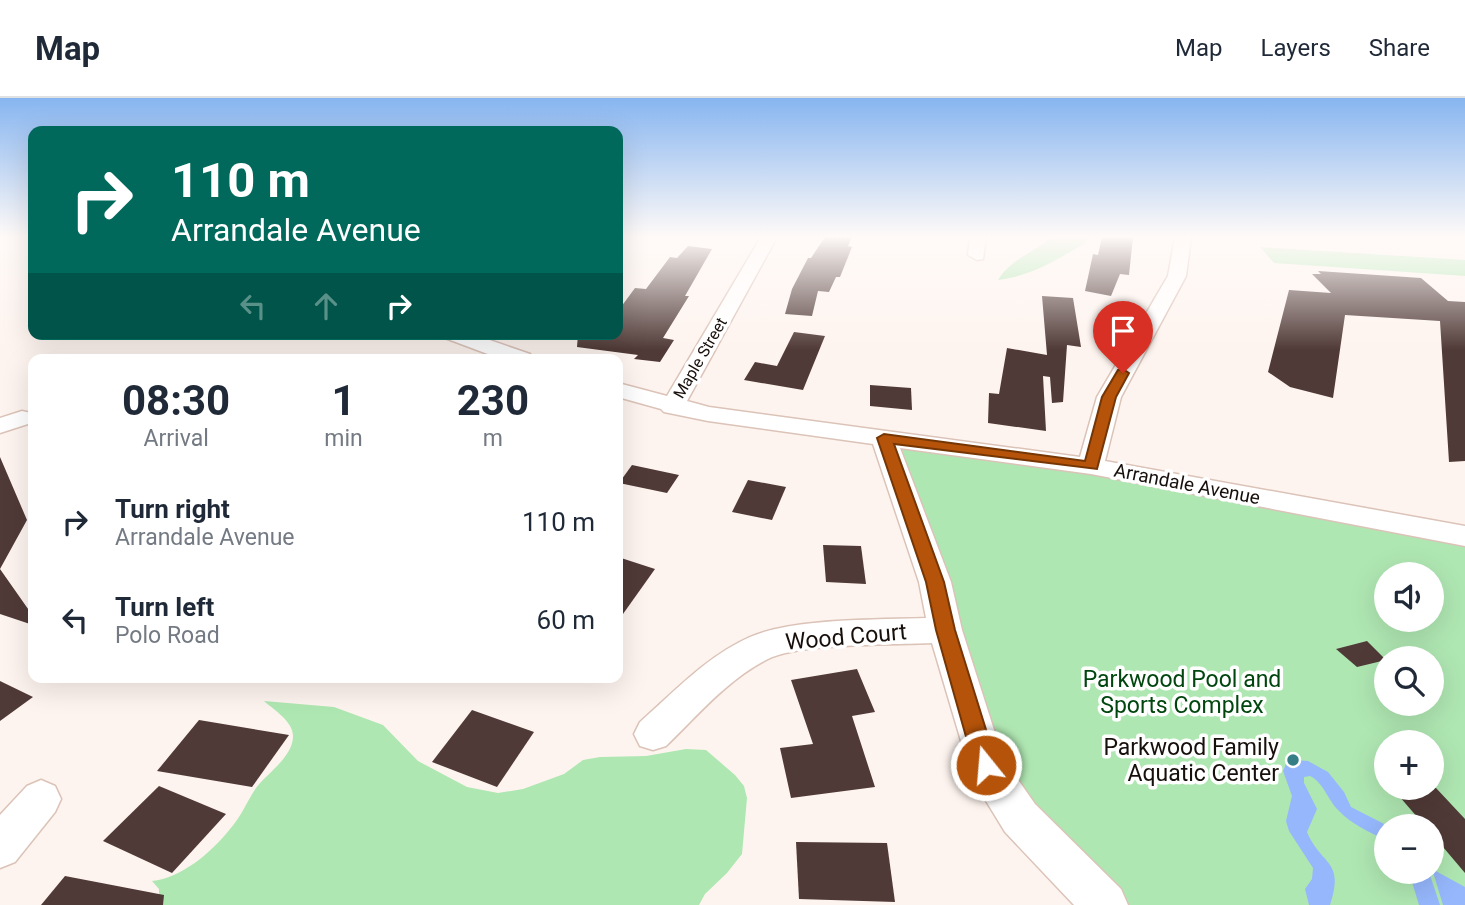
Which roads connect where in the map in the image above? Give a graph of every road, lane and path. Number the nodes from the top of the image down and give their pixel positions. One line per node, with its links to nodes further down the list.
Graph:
1 (748, 275): 6 (street, Maple Street)
2 (1177, 275): 8 (street)
3 (469, 340): 4 (street)
4 (508, 354)
5 (623, 392): 6 (street, Arrandale Avenue)
6 (673, 407): 7 (street, Arrandale Avenue)
7 (884, 438): 8 (street, Arrandale Avenue); 10 (street)
8 (1091, 466): 9 (street, Arrandale Avenue)
9 (1465, 536)
10 (945, 630): 11 (street, Wood Court); 14 (street)
11 (653, 734)
12 (41, 799): 13 (street)
13 (0, 847)
14 (1105, 905)

